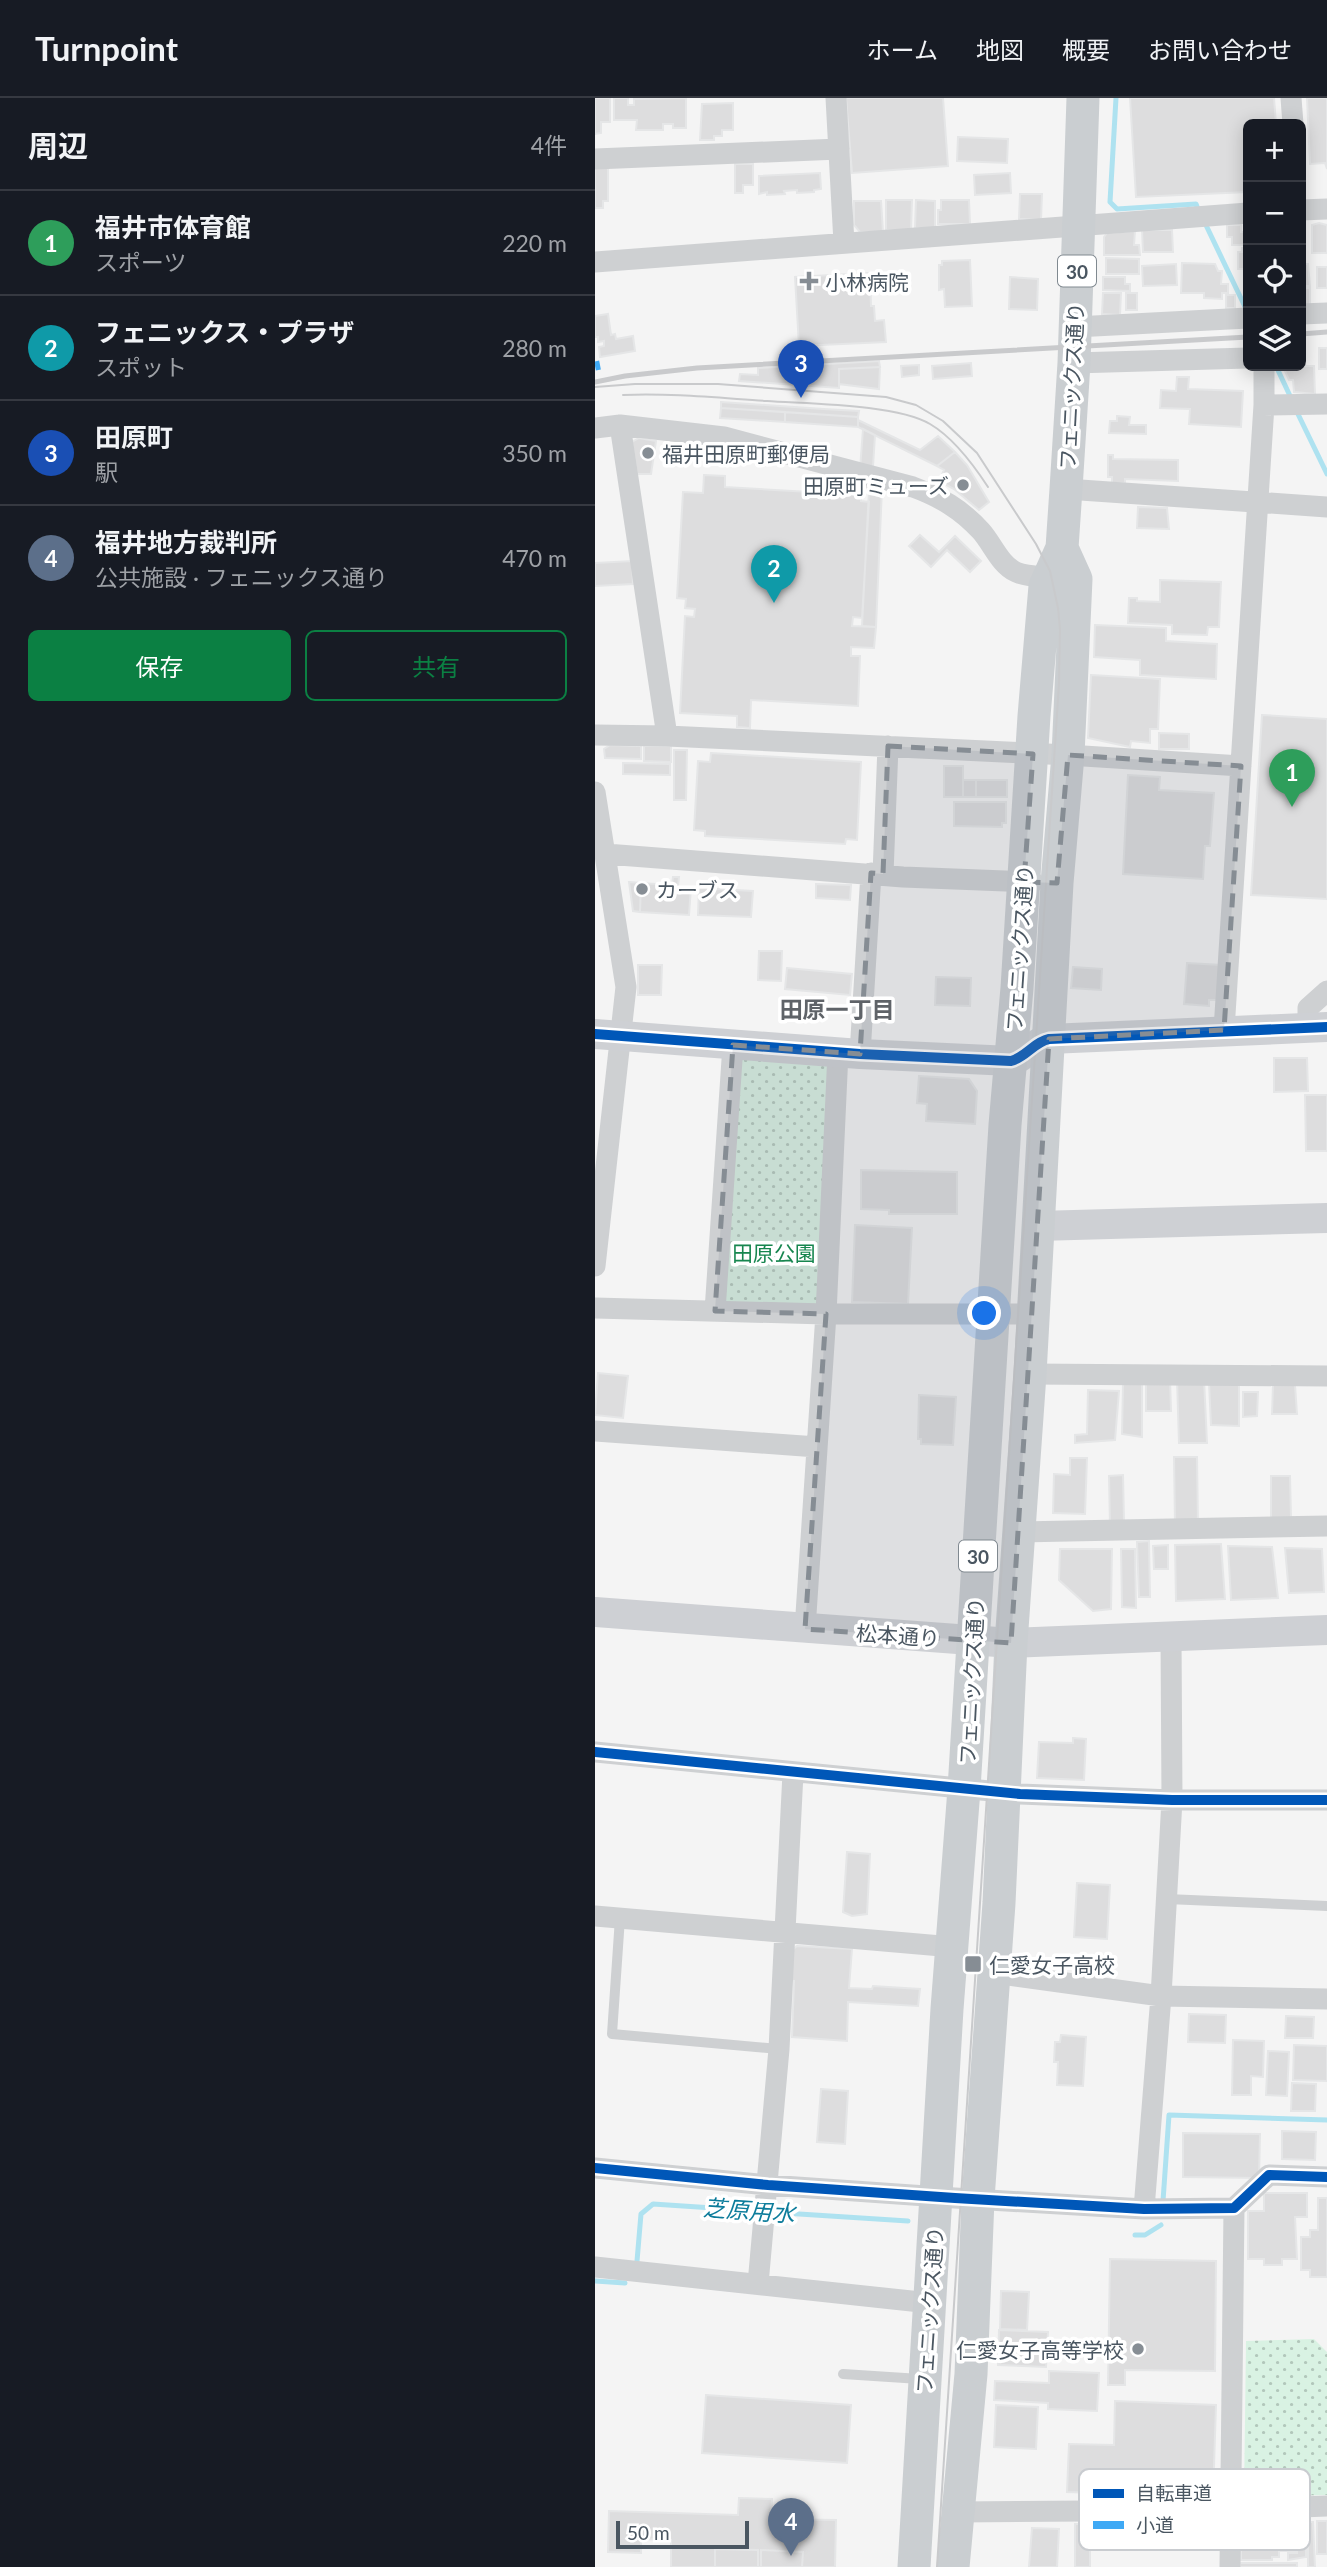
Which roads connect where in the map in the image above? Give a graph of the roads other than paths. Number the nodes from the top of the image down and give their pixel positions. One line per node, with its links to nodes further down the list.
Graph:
1 (837, 98): 5 (street)
2 (1083, 98): 10 (main road, フェニックス通り / 30)
3 (1291, 98): 4 (street)
4 (1293, 119)
5 (839, 149): 6 (street); 11 (street)
6 (595, 159)
7 (1327, 209): 8 (street)
8 (1306, 210)
9 (1243, 213): 10 (street)
10 (1078, 226): 11 (street); 16 (main road, フェニックス通り / 30)
11 (844, 243): 12 (street)
12 (595, 262)
13 (1327, 313): 14 (street)
14 (1306, 314)
15 (1243, 318): 16 (street)
16 (1075, 327): 18 (main road, フェニックス通り / 30)
17 (1243, 358): 18 (street)
18 (1074, 363): 24 (main road, フェニックス通り / 30)
19 (1263, 371): 20 (street)
20 (1264, 405): 21 (street); 25 (street)
21 (1307, 405)
22 (620, 425): 23 (street); 27 (street); 29 (street)
23 (595, 428)
24 (1066, 489): 25 (street); 27 (main road, フェニックス通り / 30)
25 (1257, 502): 26 (street); 33 (street)
26 (1327, 507)
27 (1062, 568): 31 (main road, フェニックス通り / 30); 32 (main road, フェニックス通り / 30)
28 (595, 735): 29 (street)
29 (667, 736): 30 (street)
30 (888, 746): 31 (street); 36 (street)
31 (1033, 754): 32 (street); 37 (main road, フェニックス通り / 30)
32 (1068, 755): 33 (street); 38 (main road, フェニックス通り / 30)
33 (1241, 766): 41 (street)
34 (595, 792): 35 (street)
35 (601, 845): 36 (street); 42 (street)
36 (877, 874): 37 (street); 45 (street)
37 (1024, 881): 38 (street); 46 (main road, フェニックス通り / 30)
38 (1057, 883): 43 (main road, フェニックス通り / 30)
39 (1327, 991): 40 (street)
40 (1318, 1027): 41 (street)
41 (1224, 1030): 43 (street)
42 (608, 1035): 44 (street); 47 (street)
43 (1049, 1039): 46 (street); 49 (main road, フェニックス通り / 30)
44 (733, 1045): 45 (street); 52 (street)
45 (849, 1053): 46 (street); 53 (street)
46 (1011, 1061): 54 (main road, フェニックス通り / 30)
47 (600, 1181): 50 (street)
48 (1327, 1218): 49 (street)
49 (1038, 1226): 55 (main road, フェニックス通り / 30)
50 (595, 1266)
51 (595, 1308): 52 (street)
52 (715, 1311): 53 (street)
53 (826, 1314): 54 (street); 59 (street)
54 (994, 1314): 55 (street); 66 (main road, フェニックス通り / 30)
55 (1033, 1314): 56 (main road, フェニックス通り / 30)
56 (1030, 1374): 57 (street); 61 (main road, フェニックス通り / 30)
57 (1327, 1376)
58 (595, 1431): 59 (street)
59 (817, 1447): 63 (street)
60 (1327, 1526): 61 (street)
61 (1019, 1532): 67 (main road, フェニックス通り / 30)
62 (595, 1612): 63 (street, 松本通り)
63 (805, 1629): 66 (street, 松本通り)
64 (1327, 1630): 65 (street, 松本通り)
65 (1171, 1636): 67 (street, 松本通り); 72 (street)
66 (974, 1640): 67 (street, 松本通り); 70 (main road, フェニックス通り / 30)
67 (1011, 1643): 71 (main road, フェニックス通り / 30)
68 (595, 1752): 69 (street)
69 (793, 1773): 70 (street); 78 (street)
70 (964, 1789): 71 (street); 79 (main road, フェニックス通り / 30)
71 (1003, 1793): 72 (street); 80 (main road, フェニックス通り / 30)
72 (1172, 1800): 73 (street); 74 (street)
73 (1327, 1800)
74 (1167, 1899): 75 (lane); 81 (street)
75 (1327, 1906)
76 (595, 1916): 77 (street)
77 (620, 1918): 78 (street); 83 (lane)
78 (785, 1933): 79 (street); 83 (street)
79 (953, 1947): 86 (main road, フェニックス通り / 30)
80 (994, 1972): 81 (street); 87 (main road, フェニックス通り / 30)
81 (1161, 1996): 82 (street); 90 (street)
82 (1327, 1999)
83 (779, 2049): 88 (street)
84 (595, 2168): 88 (street)
85 (1327, 2177): 89 (street)
86 (937, 2196): 87 (street); 88 (street); 93 (main road, フェニックス通り / 30)
87 (978, 2199): 90 (street); 98 (main road, フェニックス通り / 30)
88 (766, 2203): 92 (street)
89 (1234, 2208): 90 (street); 96 (street)
90 (1144, 2209)
91 (595, 2267): 92 (street)
92 (758, 2284): 93 (street)
93 (930, 2302): 95 (main road, フェニックス通り / 30)
94 (843, 2374): 95 (lane)
95 (924, 2379): 99 (main road, フェニックス通り / 30)
96 (1231, 2469)
97 (1079, 2511): 98 (street)
98 (957, 2512): 100 (main road, フェニックス通り / 30)
99 (914, 2567)
100 (953, 2567)

